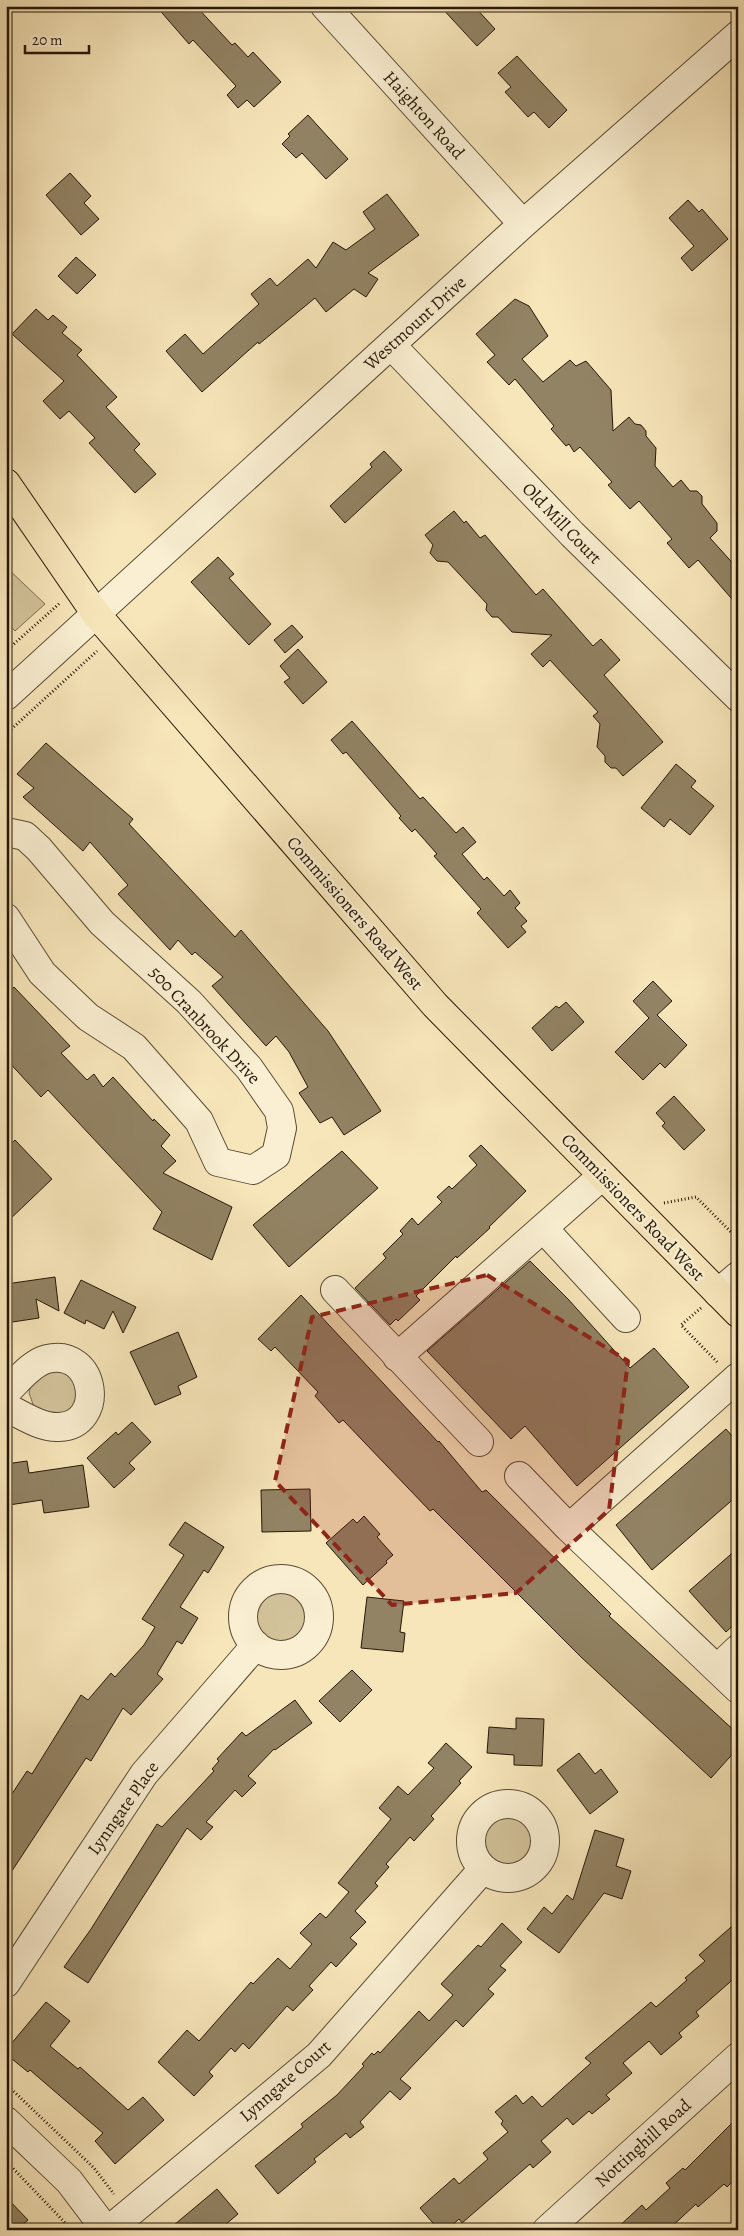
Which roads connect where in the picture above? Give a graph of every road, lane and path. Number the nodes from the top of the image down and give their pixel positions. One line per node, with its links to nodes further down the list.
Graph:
1 (325, 6): 3 (street, Haighton Road)
2 (738, 35): 3 (street, Westmount Drive)
3 (523, 224): 4 (street, Westmount Drive)
4 (391, 344): 7 (street, Westmount Drive); 11 (street, Old Mill Court)
5 (6, 483): 6 (main road, Commissioners Road West)
6 (78, 588): 7 (main road, Commissioners Road West); 9 (path)
7 (96, 614): 8 (main road, Commissioners Road West); 10 (street, Westmount Drive)
8 (114, 635): 12 (path); 15 (main road, Commissioners Road West)
9 (6, 651)
10 (6, 696)
11 (738, 697)
12 (6, 734)
13 (6, 832): 14 (street, 500 Cranbrook Drive)
14 (6, 918)
15 (602, 1176): 16 (main road, Commissioners Road West); 17 (street)
16 (634, 1208): 18 (path); 19 (main road, Commissioners Road West)
17 (543, 1228): 22 (street); 23 (street)
18 (738, 1239)
19 (728, 1284): 21 (main road, Commissioners Road West); 24 (path)
20 (335, 1290): 23 (street)
21 (738, 1313)
22 (626, 1318)
23 (397, 1357): 27 (street)
24 (736, 1378): 29 (street)
25 (6, 1392): 26 (street)
26 (6, 1407)
27 (479, 1442)
28 (519, 1476): 29 (street)
29 (569, 1528): 32 (street)
30 (256, 1646): 35 (street, Lynngate Place)
31 (738, 1649): 32 (street)
32 (717, 1669): 33 (street)
33 (738, 1689)
34 (483, 1869): 42 (street, Lynngate Court)
35 (6, 1984)
36 (738, 2057): 43 (street, Nottinghill Road)
37 (6, 2084): 40 (path)
38 (6, 2121): 42 (street)
39 (6, 2161): 41 (path)
40 (119, 2201)
41 (72, 2230)
42 (108, 2230)
43 (547, 2230)

